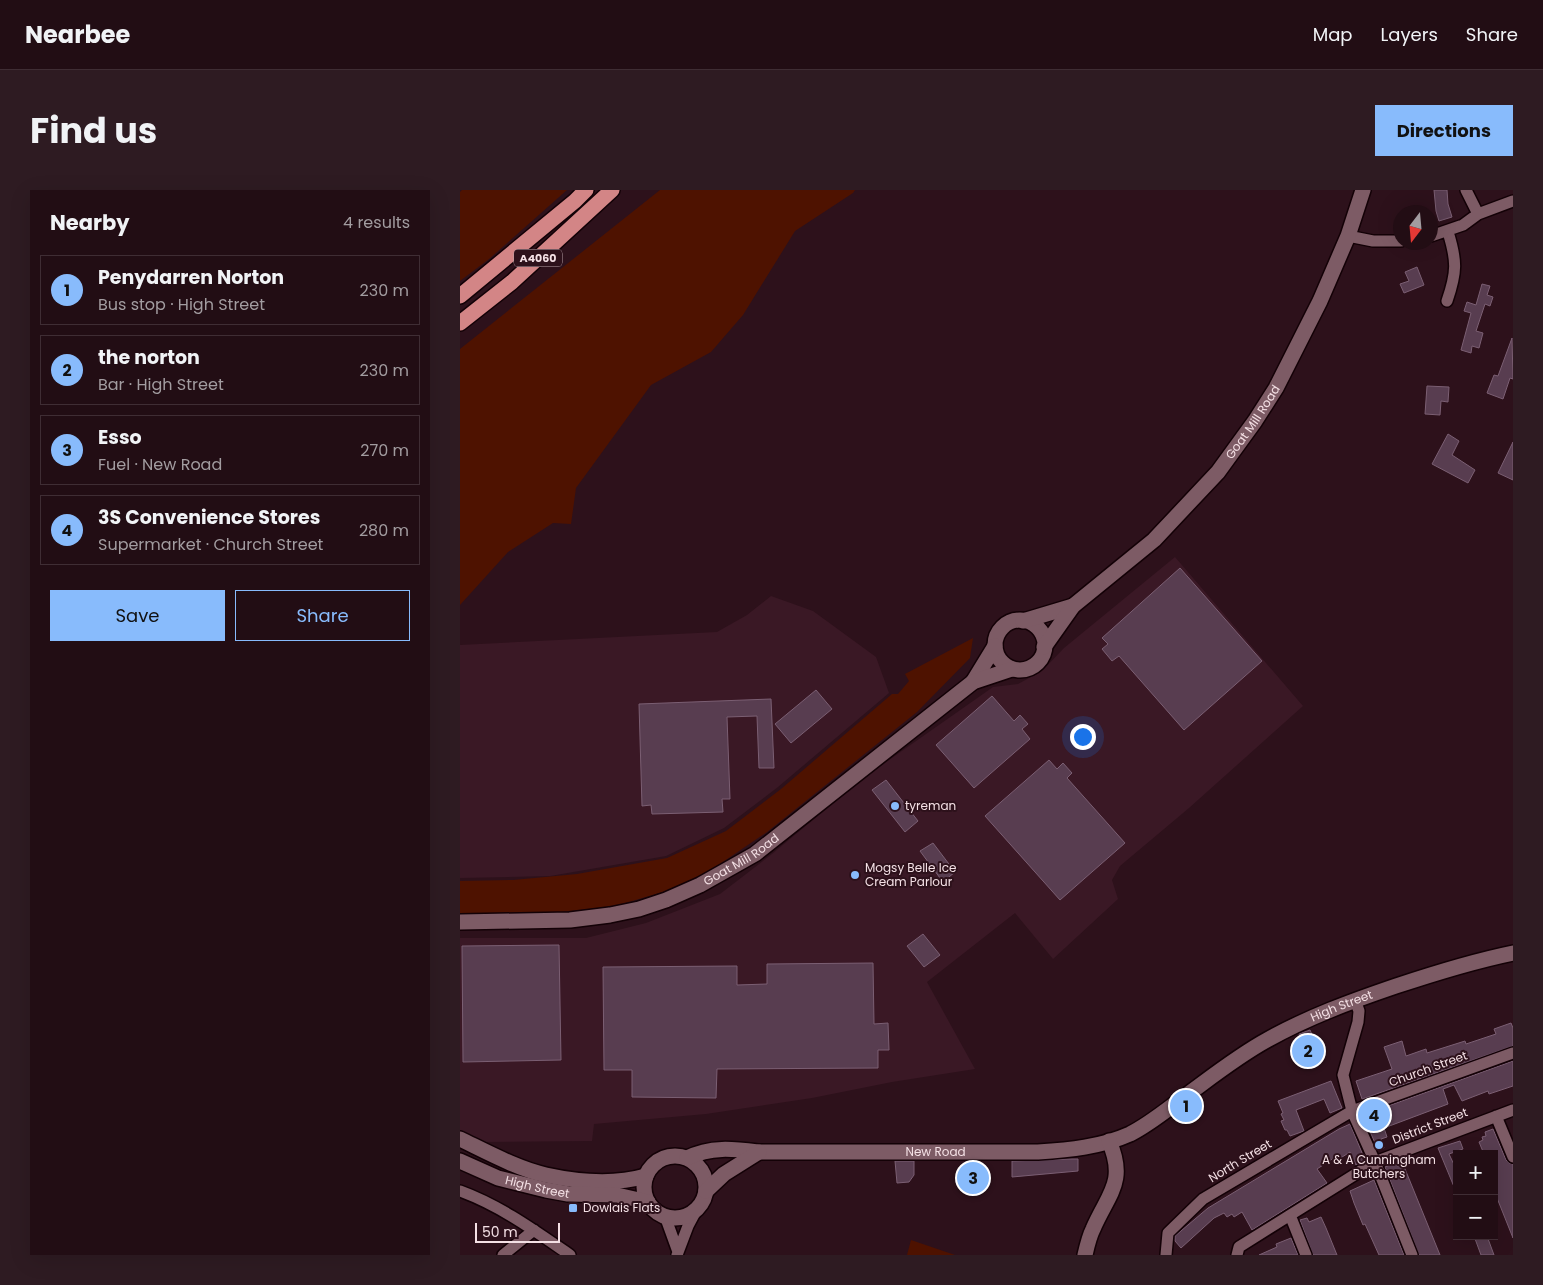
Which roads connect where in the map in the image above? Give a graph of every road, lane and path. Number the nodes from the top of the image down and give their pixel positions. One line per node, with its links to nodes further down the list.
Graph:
1 (586, 190): 11 (highway, A4060)
2 (612, 190): 13 (highway, A4060)
3 (1363, 190): 9 (street, Goat Mill Road)
4 (1466, 190): 6 (street)
5 (1513, 201): 6 (street)
6 (1478, 214): 7 (street)
7 (1448, 232): 8 (street); 12 (street)
8 (1438, 234)
9 (1348, 236): 10 (street); 14 (street, Goat Mill Road)
10 (1393, 241)
11 (460, 296)
12 (1447, 302)
13 (460, 323)
14 (1073, 606): 15 (street, Goat Mill Road); 17 (street, Goat Mill Road)
15 (1023, 621): 16 (street); 17 (street)
16 (995, 646): 18 (street); 19 (street, Goat Mill Road)
17 (1044, 647): 18 (street)
18 (1012, 669): 19 (street, Goat Mill Road)
19 (973, 682): 20 (street, Goat Mill Road)
20 (460, 922)
21 (1513, 953): 22 (street, High Street)
22 (1355, 1000): 25 (street); 28 (street, High Street)
23 (1513, 1053): 25 (street, Church Street)
24 (1513, 1110): 26 (street, District Street)
25 (1352, 1111): 33 (street); 46 (street, North Street)
26 (1496, 1116): 30 (street); 33 (street, District Street)
27 (460, 1139): 34 (street, High Street)
28 (1109, 1141): 29 (street, New Road); 45 (street)
29 (759, 1152): 31 (street, New Road); 36 (street)
30 (1513, 1156)
31 (687, 1158): 34 (street); 36 (street)
32 (460, 1161): 37 (street, High Street)
33 (1376, 1162): 39 (street, District Street); 49 (street)
34 (646, 1176): 37 (street)
35 (460, 1191): 41 (street)
36 (706, 1191): 38 (street)
37 (648, 1202): 40 (street)
38 (697, 1209): 40 (street); 42 (street)
39 (1290, 1215): 47 (street, District Street); 48 (street)
40 (665, 1216): 42 (street)
41 (534, 1230): 43 (street); 44 (street)
42 (677, 1253)
43 (503, 1255)
44 (570, 1255)
45 (1085, 1255)
46 (1166, 1255)
47 (1237, 1255)
48 (1306, 1255)
49 (1412, 1255)

